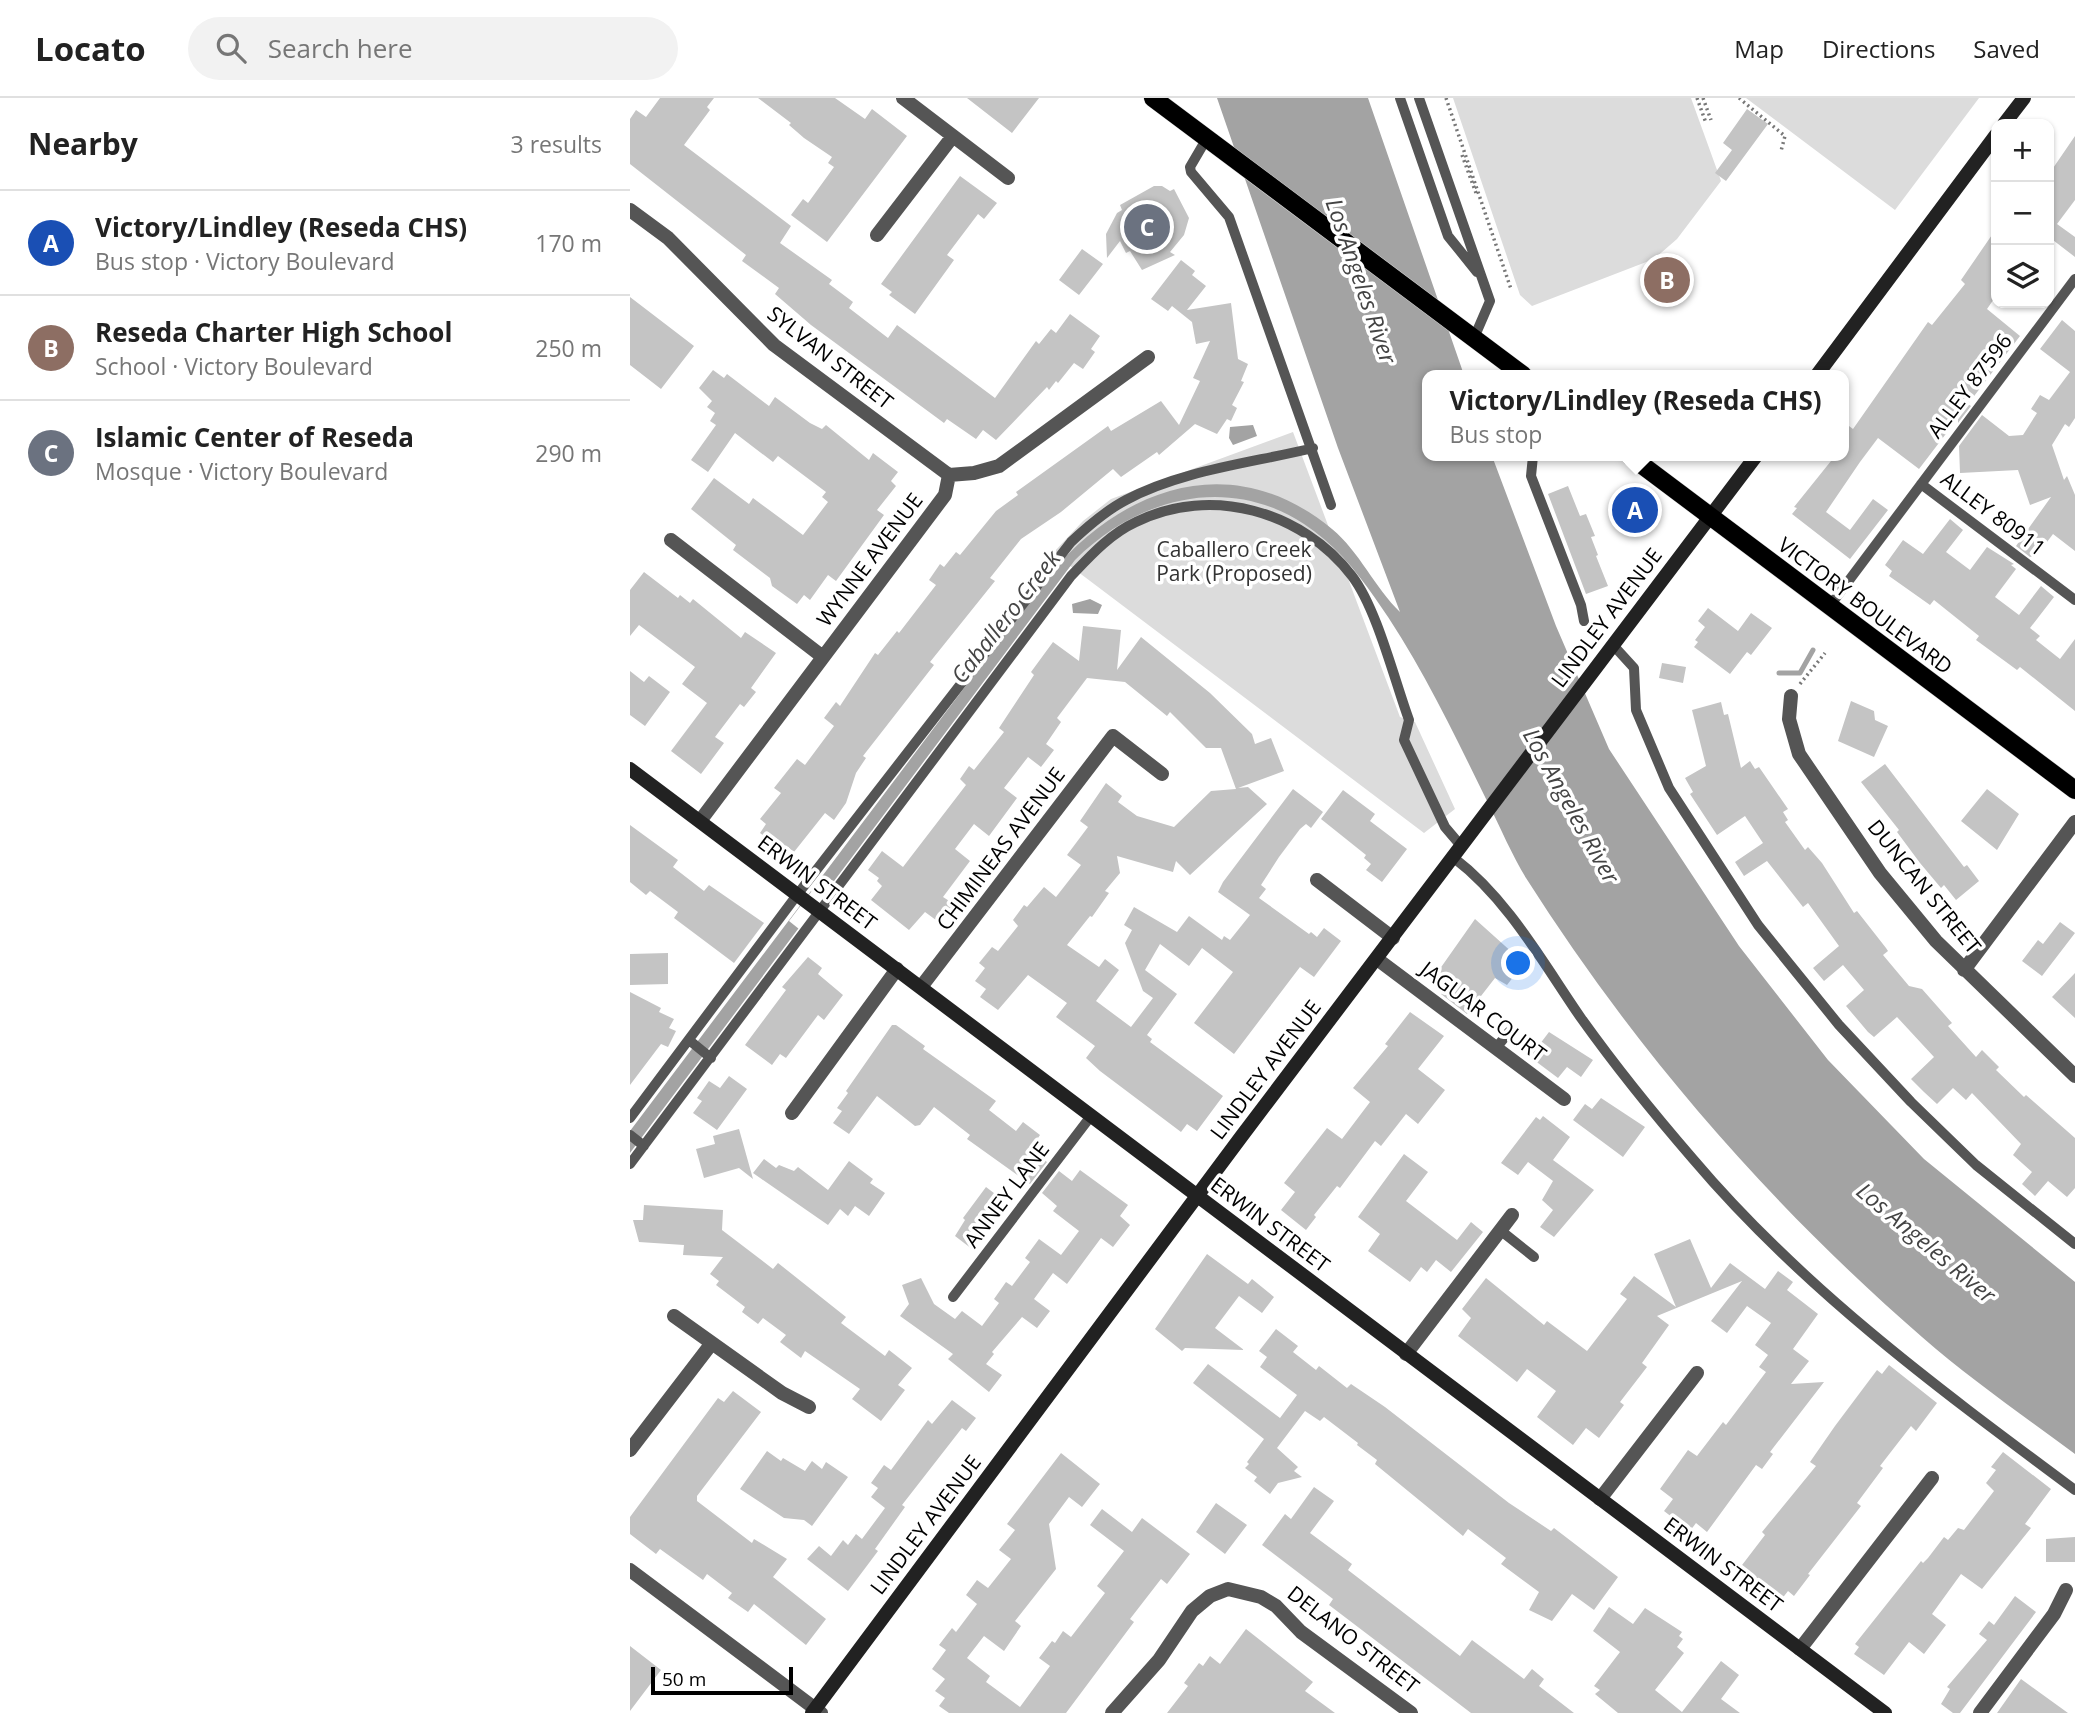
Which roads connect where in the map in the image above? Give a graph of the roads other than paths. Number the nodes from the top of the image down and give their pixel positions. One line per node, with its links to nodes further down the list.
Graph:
1 (903, 98): 7 (street)
2 (1153, 98): 8 (main road)
3 (1400, 98): 13 (lane)
4 (1419, 98): 13 (lane)
5 (2024, 98): 6 (main road)
6 (2008, 119)
7 (953, 136): 10 (street); 12 (street)
8 (1206, 138): 15 (main road); 19 (lane)
9 (1991, 142): 18 (main road)
10 (1008, 178)
11 (630, 210): 23 (street, SYLVAN STREET)
12 (877, 235)
13 (1480, 275): 15 (lane)
14 (2075, 279): 24 (lane, ALLEY 87596)
15 (1474, 338): 17 (main road)
16 (1148, 356): 23 (street)
17 (1516, 370)
18 (1821, 370)
19 (1313, 449): 25 (lane); 41 (lane)
20 (1532, 461): 30 (lane)
21 (1637, 461): 26 (main road, VICTORY BOULEVARD)
22 (1752, 461): 26 (main road, LINDLEY AVENUE)
23 (949, 475): 32 (street, WYNNE AVENUE)
24 (1921, 484): 28 (lane, ALLEY 80911); 29 (lane, ALLEY 87596)
25 (1331, 505)
26 (1710, 516): 29 (main road, VICTORY BOULEVARD); 31 (main road, LINDLEY AVENUE)
27 (671, 540): 32 (street)
28 (2075, 600)
29 (1829, 607): 36 (main road, VICTORY BOULEVARD)
30 (1584, 621)
31 (1610, 649): 39 (main road, LINDLEY AVENUE); 62 (lane)
32 (823, 657): 37 (street, WYNNE AVENUE)
33 (1791, 696): 45 (street, DUNCAN STREET)
34 (630, 769): 37 (main road, ERWIN STREET)
35 (1162, 774): 46 (street, CHIMINEAS AVENUE)
36 (2075, 790)
37 (700, 821): 41 (main road, ERWIN STREET)
38 (2075, 822): 45 (street)
39 (1461, 849): 41 (lane); 42 (main road, LINDLEY AVENUE); 72 (lane)
40 (1317, 880): 42 (street)
41 (809, 904): 44 (main road, ERWIN STREET); 48 (lane); 50 (lane)
42 (1393, 938): 43 (main road, LINDLEY AVENUE)
43 (1377, 959): 49 (street, JAGUAR COURT); 59 (main road, LINDLEY AVENUE)
44 (897, 969): 46 (main road, ERWIN STREET); 53 (street)
45 (1964, 970): 51 (street, DUNCAN STREET)
46 (921, 987): 54 (main road, ERWIN STREET)
47 (1509, 1032): 49 (lane)
48 (691, 1042): 50 (lane); 55 (lane)
49 (1496, 1048): 52 (street, JAGUAR COURT)
50 (709, 1056): 57 (lane)
51 (2075, 1076)
52 (1564, 1099)
53 (792, 1113)
54 (1091, 1116): 59 (main road, ERWIN STREET); 64 (lane, ANNEY LANE)
55 (630, 1118)
56 (630, 1135): 57 (lane)
57 (644, 1146): 58 (lane)
58 (630, 1164)
59 (1196, 1196): 67 (main road, ERWIN STREET); 77 (main road, LINDLEY AVENUE)
60 (1512, 1215): 61 (street)
61 (1500, 1230): 63 (lane); 67 (street)
62 (2075, 1244)
63 (1534, 1256)
64 (953, 1297)
65 (674, 1316): 66 (street)
66 (712, 1343): 69 (street); 70 (street)
67 (1406, 1354): 73 (main road, ERWIN STREET)
68 (1697, 1373): 73 (street)
69 (809, 1407)
70 (630, 1450)
71 (1932, 1478): 76 (street)
72 (2075, 1490)
73 (1600, 1499): 76 (main road, ERWIN STREET)
74 (630, 1570): 77 (street)
75 (2066, 1590): 81 (street)
76 (1800, 1649): 80 (main road, ERWIN STREET)
77 (816, 1712)
78 (1112, 1713): 79 (street, DELANO STREET)
79 (1411, 1713)
80 (1885, 1713)
81 (1980, 1713)

